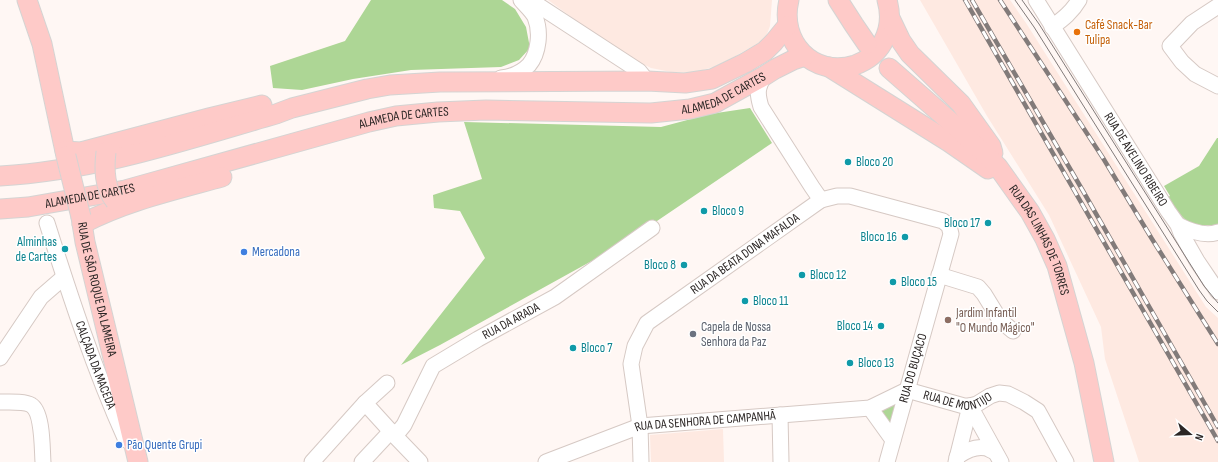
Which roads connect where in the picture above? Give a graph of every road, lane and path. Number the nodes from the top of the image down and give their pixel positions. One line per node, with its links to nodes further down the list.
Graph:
1 (27, 0): 27 (main road, RUA DE SÃO ROQUE DA LAMEIRA)
2 (521, 0): 18 (street)
3 (530, 0): 17 (street)
4 (789, 0): 10 (main road)
5 (838, 0): 12 (main road)
6 (1036, 0): 11 (street, RUA DE AVELINO RIBEIRO)
7 (1079, 0): 11 (street)
8 (1218, 6): 20 (street)
9 (891, 7): 14 (main road); 28 (main road)
10 (787, 26): 13 (main road); 17 (main road, ALAMEDA DE CARTES)
11 (1052, 27): 36 (street, RUA DE AVELINO RIBEIRO)
12 (867, 44)
13 (805, 56): 14 (main road); 16 (main road, ALAMEDA DE CARTES)
14 (829, 67): 30 (main road)
15 (889, 68): 28 (main road, RUA DAS LINHAS DE TORRES)
16 (764, 76): 21 (main road, ALAMEDA DE CARTES); 22 (street)
17 (647, 81): 18 (main road, ALAMEDA DE CARTES)
18 (465, 82): 19 (main road, ALAMEDA DE CARTES)
19 (390, 85): 23 (main road, ALAMEDA DE CARTES); 24 (main road)
20 (1218, 86)
21 (730, 96): 22 (street); 24 (main road, ALAMEDA DE CARTES)
22 (761, 107): 31 (street)
23 (292, 108): 26 (main road); 29 (main road, ALAMEDA DE CARTES)
24 (396, 116): 25 (main road, ALAMEDA DE CARTES)
25 (296, 143): 32 (main road); 33 (main road, ALAMEDA DE CARTES)
26 (107, 149): 27 (main road); 32 (main road, bridge)
27 (66, 153): 34 (main road, RUA DE SÃO ROQUE DA LAMEIRA, bridge)
28 (998, 167): 30 (main road, RUA DAS LINHAS DE TORRES)
29 (0, 176)
30 (1011, 185): 67 (main road, RUA DAS LINHAS DE TORRES)
31 (821, 200): 37 (street, RUA DA BEATA DONA MAFALDA); 52 (street, RUA DA BEATA DONA MAFALDA)
32 (118, 203): 34 (main road)
33 (0, 209)
34 (81, 221): 55 (main road, RUA DE SÃO ROQUE DA LAMEIRA)
35 (47, 223): 41 (street, CALÇADA DA MACEDA)
36 (1178, 225): 39 (street); 42 (street, RUA DE AVELINO RIBEIRO)
37 (949, 226): 40 (street, RUA DO BUÇACO)
38 (652, 228): 53 (street, RUA DA ARADA)
39 (1218, 232)
40 (939, 275): 43 (street); 46 (street, RUA DO BUÇACO)
41 (64, 277): 44 (street); 55 (street, CALÇADA DA MACEDA)
42 (1218, 292)
43 (1013, 331)
44 (0, 358)
45 (387, 383): 48 (street)
46 (907, 390): 49 (street, RUA DE MONTIJO); 50 (street, RUA DA SENHORA DE CAMPANHÃ); 54 (street, RUA DO BUÇACO)
47 (0, 402): 59 (street)
48 (365, 403): 53 (street); 60 (street)
49 (970, 406): 56 (street); 58 (street); 66 (street, RUA DE MONTIJO)
50 (870, 408): 51 (street, RUA DA SENHORA DE CAMPANHÃ); 54 (street)
51 (780, 415): 52 (street, RUA DA SENHORA DE CAMPANHÃ); 64 (street)
52 (640, 426): 62 (street, RUA DA SENHORA DE CAMPANHÃ); 63 (street, RUA DA BEATA DONA MAFALDA)
53 (393, 434): 57 (street); 61 (street, RUA DA ARADA)
54 (893, 440): 65 (street, RUA DO BUÇACO)
55 (136, 455)
56 (998, 457): 58 (street)
57 (413, 459)
58 (957, 460)
59 (43, 462)
60 (312, 462)
61 (362, 462)
62 (546, 462)
63 (641, 462)
64 (781, 462)
65 (887, 462)
66 (1066, 462)
67 (1104, 462)

